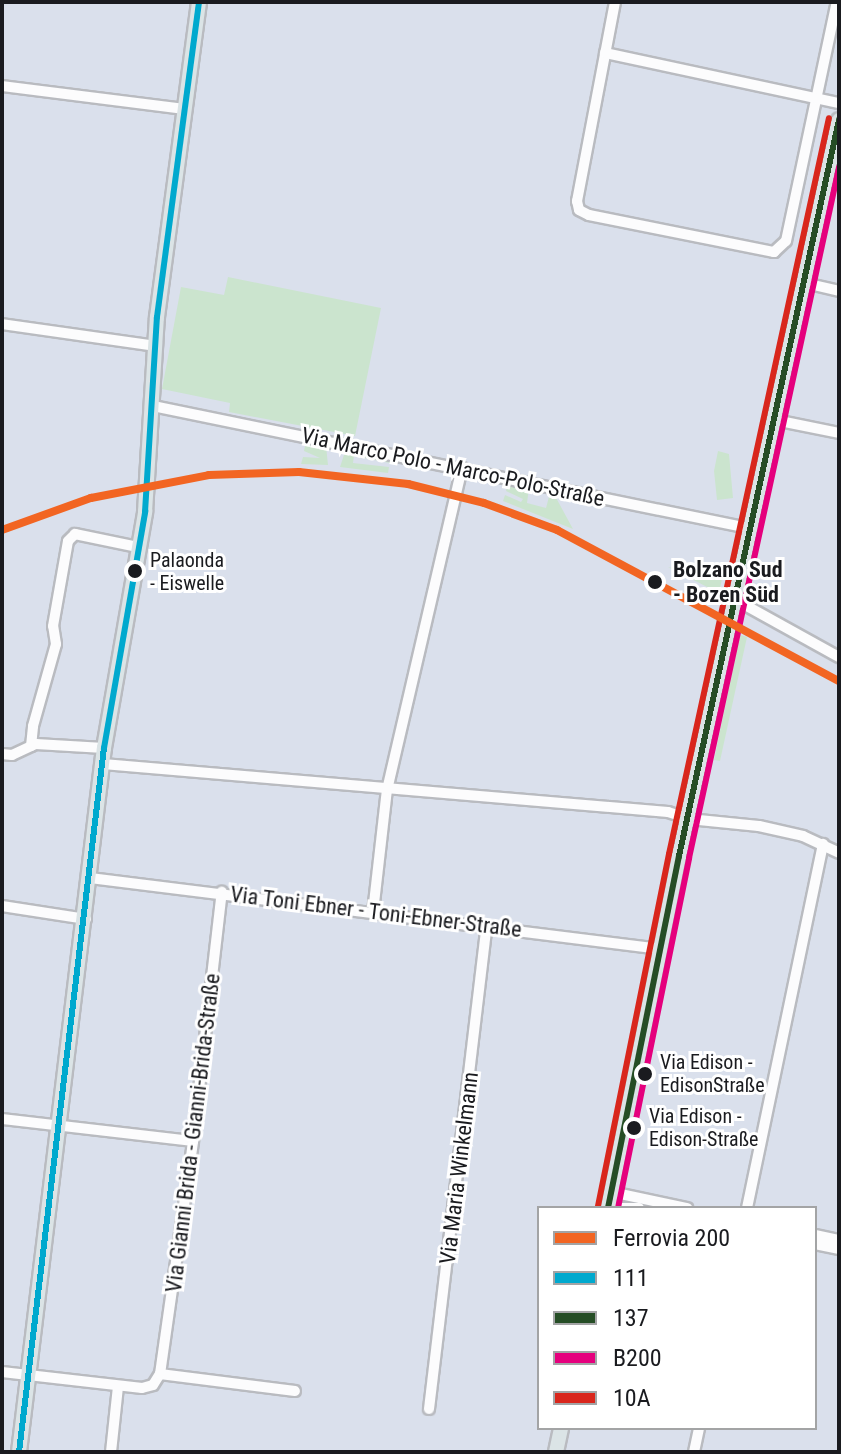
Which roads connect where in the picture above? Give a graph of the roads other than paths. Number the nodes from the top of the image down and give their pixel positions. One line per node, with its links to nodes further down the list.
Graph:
1 (199, 2): 8 (main road)
2 (615, 2): 4 (street)
3 (837, 2): 6 (street)
4 (605, 53): 6 (street); 6 (street)
5 (2, 86): 8 (street)
6 (817, 98): 7 (street)
7 (839, 103)
8 (184, 109): 13 (main road)
9 (839, 120): 10 (main road)
10 (805, 283): 11 (street); 15 (main road)
11 (839, 291)
12 (2, 324): 13 (street)
13 (156, 346): 14 (main road)
14 (153, 406): 17 (street, Via Marco Polo - Marco-Polo-Straße); 19 (main road)
15 (775, 420): 16 (street); 18 (main road)
16 (839, 433)
17 (462, 468): 18 (street, Via Marco Polo - Marco-Polo-Straße); 25 (street)
18 (753, 529): 20 (main road)
19 (138, 547): 22 (street); 24 (main road)
20 (736, 600): 21 (street); 26 (main road)
21 (839, 657)
22 (31, 746): 23 (street); 24 (street)
23 (2, 754)
24 (104, 756): 25 (street); 29 (main road)
25 (387, 790): 26 (street); 32 (street)
26 (689, 819): 27 (street); 35 (main road)
27 (823, 844): 28 (street); 42 (street)
28 (839, 853)
29 (90, 878): 30 (street, Via Toni Ebner - Toni-Ebner-Straße); 33 (main road)
30 (222, 892): 32 (street, Via Toni Ebner - Toni-Ebner-Straße); 38 (street, Via Gianni Brida - Gianni-Brida-Straße)
31 (2, 906): 33 (street)
32 (373, 912): 34 (street, Via Toni Ebner - Toni-Ebner-Straße)
33 (86, 919): 37 (main road)
34 (487, 926): 35 (street, Via Toni Ebner - Toni-Ebner-Straße); 52 (street, Via Maria Winkelmann)
35 (661, 949): 39 (main road)
36 (2, 1119): 37 (street)
37 (59, 1125): 38 (street); 49 (main road)
38 (193, 1141): 48 (street, Via Gianni Brida - Gianni-Brida-Straße)
39 (611, 1192): 40 (main road); 41 (street)
40 (608, 1206)
41 (678, 1206)
42 (747, 1206)
43 (817, 1235): 44 (street)
44 (839, 1240)
45 (817, 1244): 46 (street)
46 (839, 1249)
47 (2, 1372): 49 (street)
48 (160, 1374): 50 (street); 51 (street)
49 (29, 1375): 50 (street); 55 (main road)
50 (118, 1386): 56 (street)
51 (295, 1391)
52 (429, 1409)
53 (561, 1430): 57 (main road)
54 (699, 1430): 58 (street)
55 (19, 1452)
56 (111, 1452)
57 (556, 1452)
58 (694, 1452)

